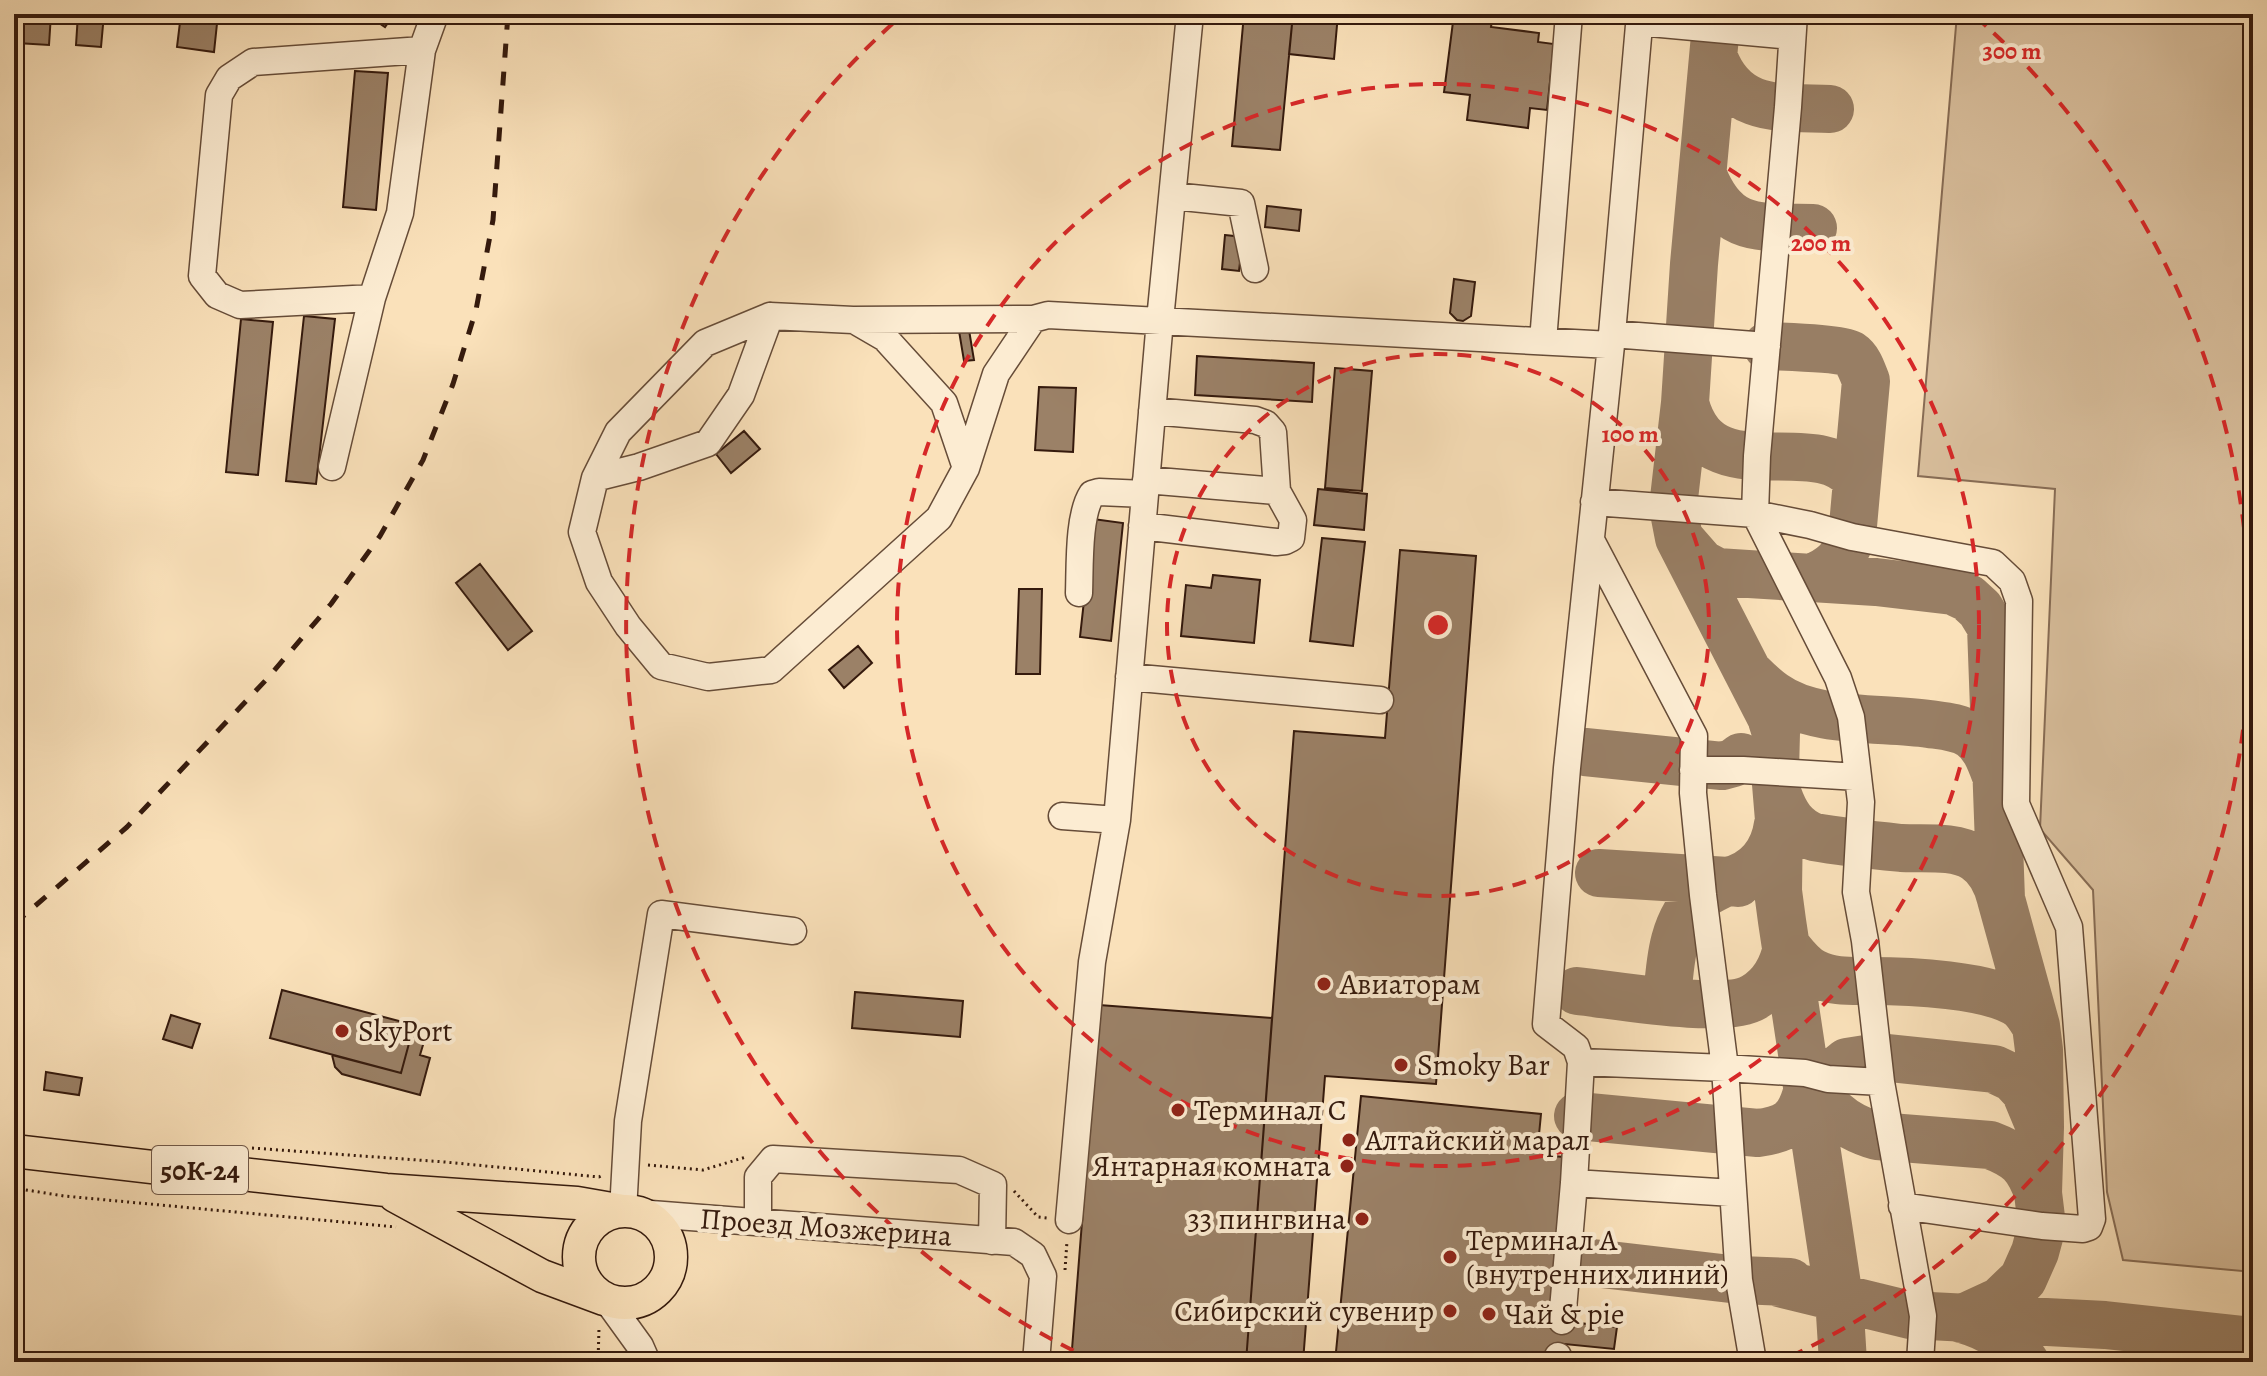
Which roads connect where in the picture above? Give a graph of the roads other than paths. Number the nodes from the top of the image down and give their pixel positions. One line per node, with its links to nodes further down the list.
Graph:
1 (435, 14): 6 (street)
2 (1190, 14): 7 (street)
3 (1569, 14): 15 (street)
4 (1639, 18): 5 (street); 14 (street)
5 (1793, 25): 16 (street)
6 (422, 50): 9 (street); 9 (street)
7 (1173, 196): 8 (street); 13 (street)
8 (1255, 269)
9 (372, 298): 18 (street)
10 (770, 316): 12 (street); 20 (street); 20 (street)
11 (1033, 319): 12 (street); 13 (street); 19 (street)
12 (853, 320): 19 (street)
13 (1160, 320): 15 (street); 17 (street)
14 (1611, 339): 15 (street); 16 (street); 23 (street)
15 (1543, 341)
16 (1767, 346): 24 (street)
17 (1152, 411): 21 (street); 22 (street)
18 (332, 467)
19 (966, 468): 20 (street)
20 (595, 478)
21 (1146, 487): 22 (street); 25 (street); 27 (street)
22 (1277, 491): 25 (street)
23 (1594, 502): 24 (street); 26 (street)
24 (1755, 514): 31 (street); 42 (street)
25 (1142, 526): 28 (street)
26 (1592, 542): 30 (street); 35 (street)
27 (1079, 593)
28 (1129, 677): 29 (street); 33 (street)
29 (1380, 700)
30 (1693, 770): 31 (street); 36 (street)
31 (1858, 777): 37 (street)
32 (1062, 816): 33 (street)
33 (1117, 820): 44 (street)
34 (793, 931): 43 (street)
35 (1581, 1062): 36 (street); 39 (street)
36 (1725, 1068): 37 (street); 41 (street)
37 (1881, 1082): 42 (street)
38 (14, 1151): 40 (main road, 50К-24)
39 (1574, 1183): 41 (street); 48 (street)
40 (386, 1190): 43 (main road); 47 (main road)
41 (1733, 1193): 51 (street)
42 (1902, 1206): 52 (street)
43 (630, 1212): 45 (street, Проезд Мозжерина); 47 (main road); 47 (main road, Проезд Мозжерина)
44 (1069, 1220)
45 (758, 1222): 46 (street, Проезд Мозжерина); 46 (street)
46 (1003, 1241): 50 (street)
47 (602, 1310): 49 (street)
48 (1562, 1321)
49 (647, 1362)
50 (1036, 1362)
51 (1753, 1362)
52 (1920, 1362)

